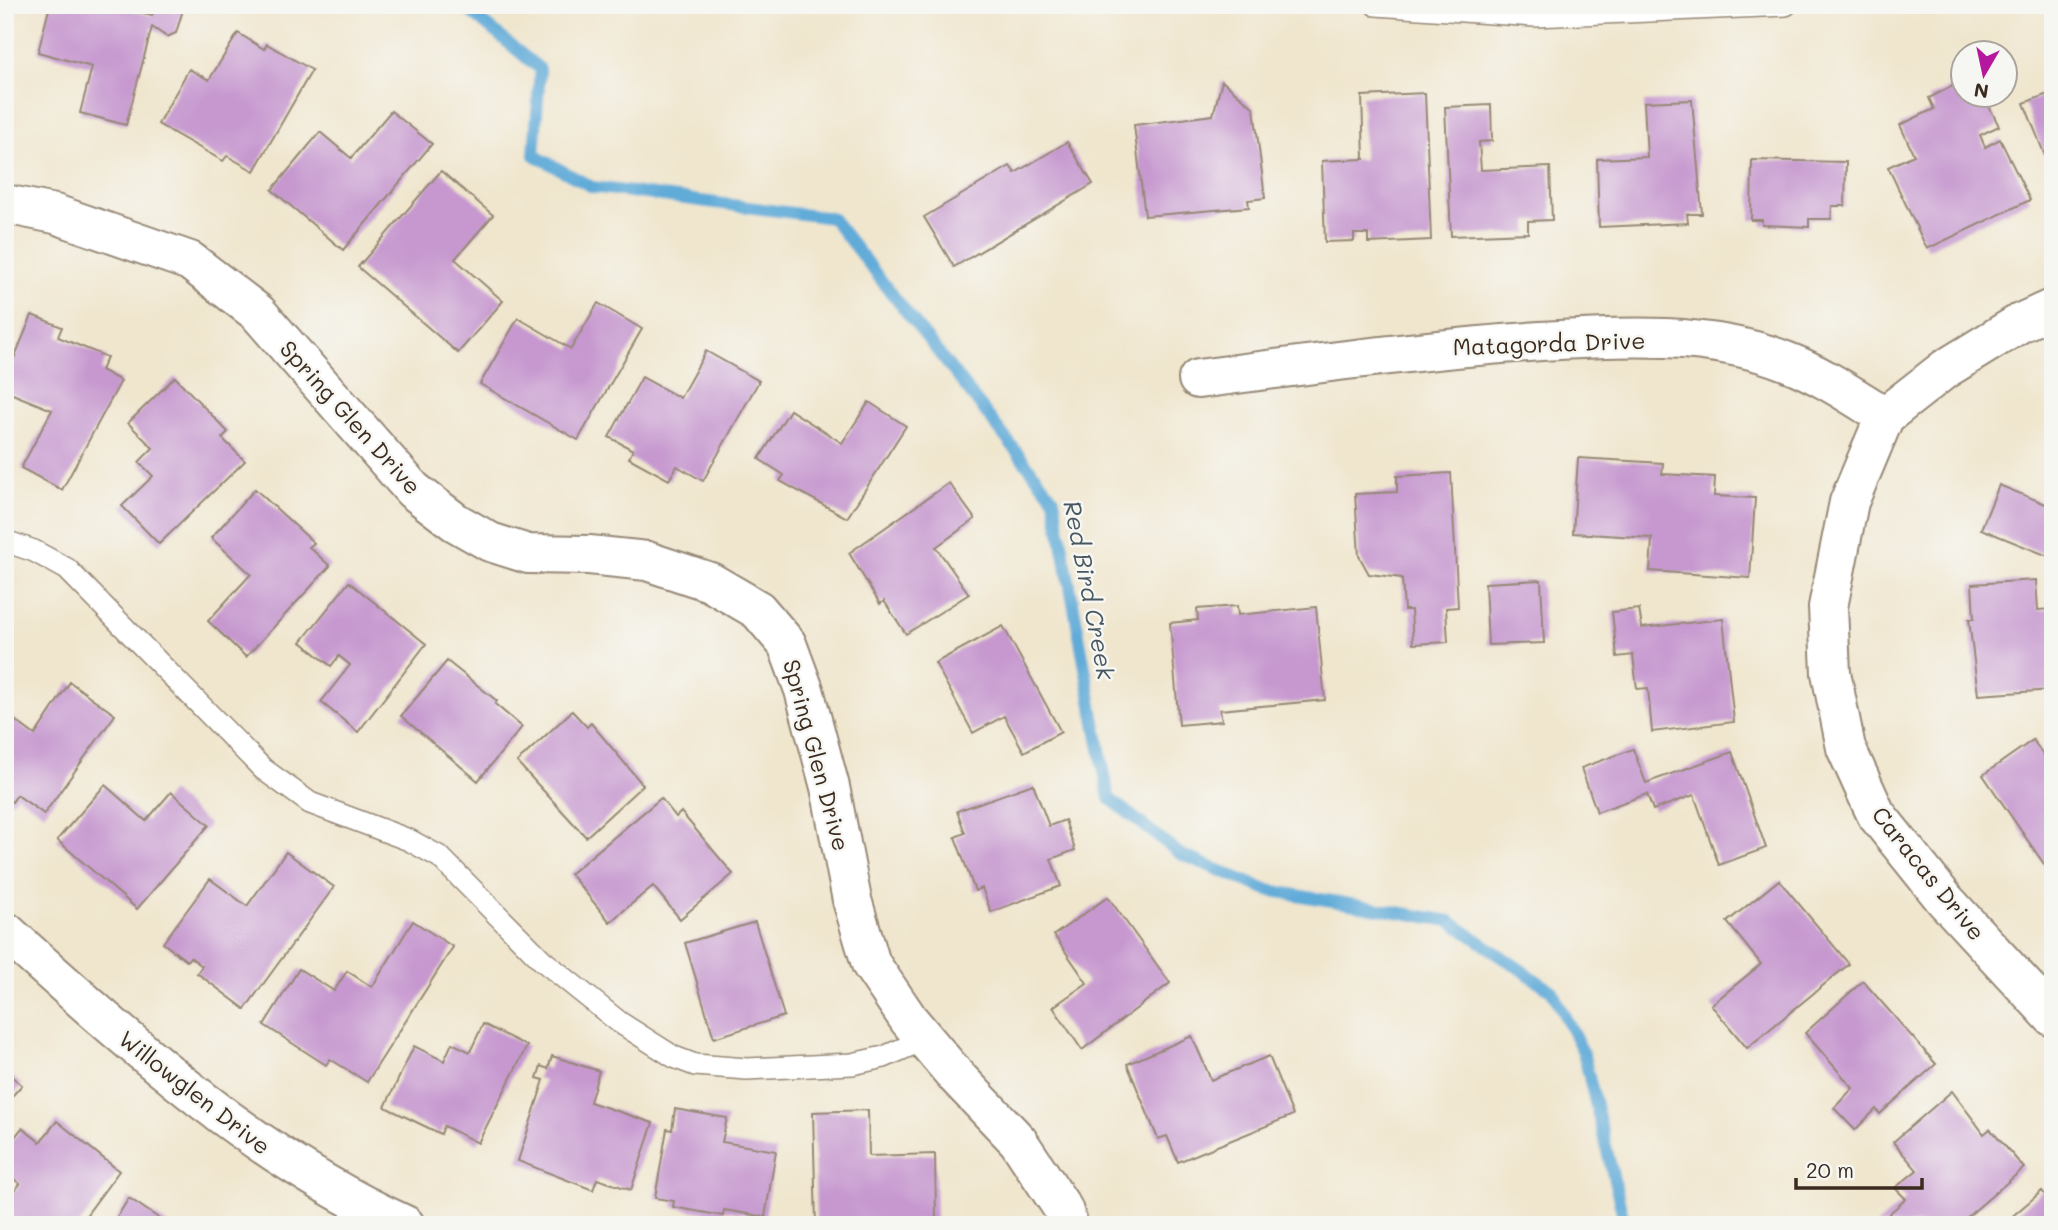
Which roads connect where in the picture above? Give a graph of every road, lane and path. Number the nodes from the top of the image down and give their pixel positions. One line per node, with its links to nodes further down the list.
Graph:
1 (1376, 5): 2 (lane)
2 (1786, 5)
3 (5, 204): 10 (street, Spring Glen Drive)
4 (2053, 308): 6 (street, Caracas Drive)
5 (1198, 379): 6 (street, Matagorda Drive)
6 (1885, 416): 9 (street, Caracas Drive)
7 (5, 541): 10 (lane)
8 (5, 931): 11 (street, Willowglen Drive)
9 (2053, 1017)
10 (925, 1039): 12 (street, Spring Glen Drive)
11 (405, 1225)
12 (1069, 1225)

